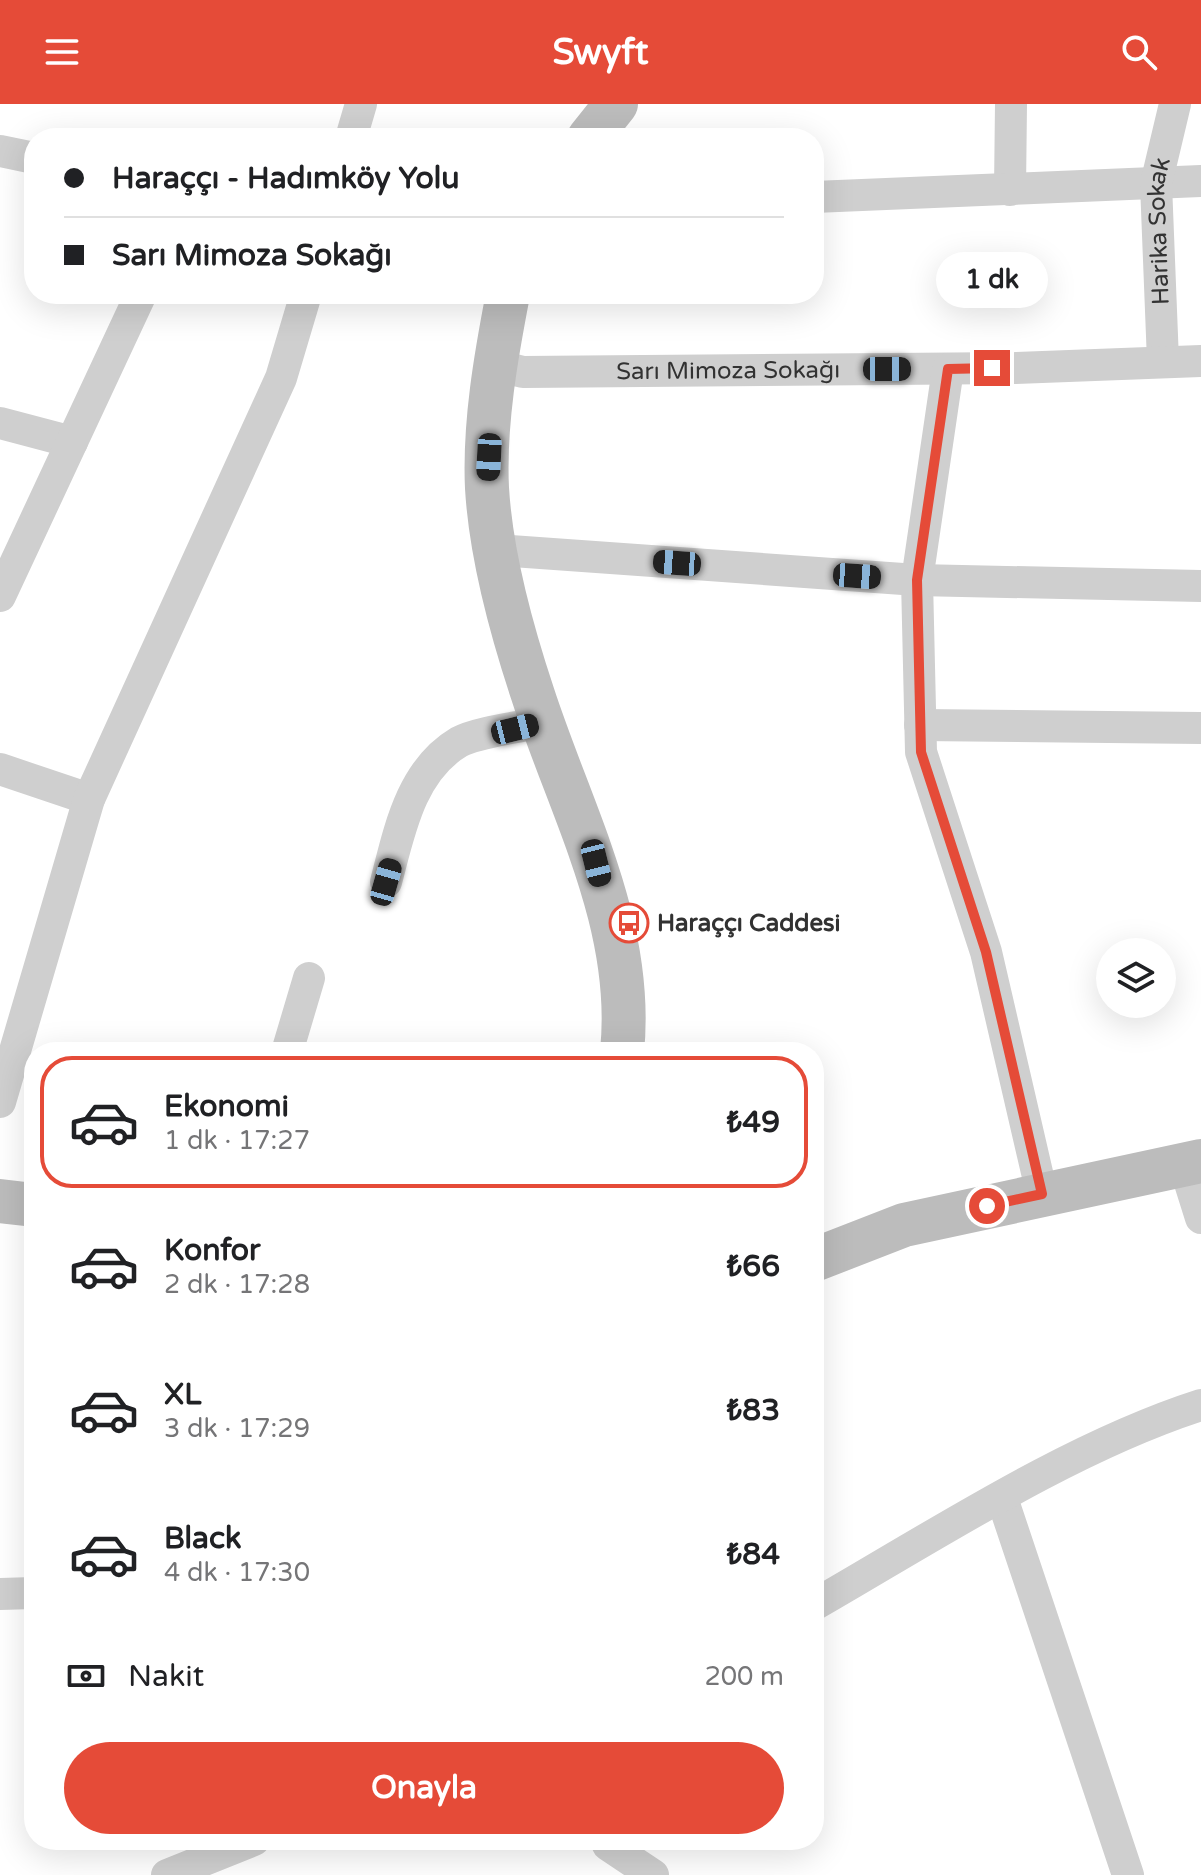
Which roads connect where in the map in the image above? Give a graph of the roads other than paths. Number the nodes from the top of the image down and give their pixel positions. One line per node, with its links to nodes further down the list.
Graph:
1 (361, 104): 5 (street)
2 (616, 104): 6 (street)
3 (1011, 104): 11 (street)
4 (1175, 104): 10 (street, Harika Sokak)
5 (354, 128)
6 (597, 128)
7 (0, 151): 8 (street)
8 (24, 156)
9 (1201, 181): 10 (street)
10 (1156, 184): 11 (street); 16 (street, Harika Sokak)
11 (1010, 190): 12 (street)
12 (824, 197)
13 (136, 304): 21 (street)
14 (303, 304): 30 (street)
15 (506, 304): 18 (street)
16 (1163, 361): 17 (street, Sarı Mimoza Sokağı); 19 (street, Sarı Mimoza Sokağı)
17 (1201, 361)
18 (495, 365): 19 (street, Sarı Mimoza Sokağı); 22 (street)
19 (948, 369): 23 (street)
20 (0, 423): 21 (street)
21 (72, 442): 25 (street)
22 (497, 550): 23 (street); 26 (street)
23 (917, 580): 24 (street); 27 (street)
24 (1201, 586)
25 (0, 596)
26 (543, 722): 31 (street); 34 (street)
27 (920, 725): 28 (street); 37 (street)
28 (1201, 728)
29 (0, 769): 30 (street)
30 (89, 799): 35 (street)
31 (386, 882)
32 (309, 978): 33 (street)
33 (290, 1042)
34 (623, 1042)
35 (0, 1102)
36 (1192, 1162): 37 (street); 40 (street)
37 (1042, 1194): 41 (street)
38 (0, 1201): 39 (street)
39 (24, 1204)
40 (1201, 1218)
41 (824, 1256)
42 (1201, 1405): 43 (street)
43 (1002, 1498): 46 (street); 51 (street)
44 (24, 1593): 45 (street)
45 (0, 1594)
46 (824, 1599)
47 (229, 1850): 49 (street)
48 (605, 1853): 50 (street)
49 (167, 1875)
50 (653, 1875)
51 (1128, 1875)

